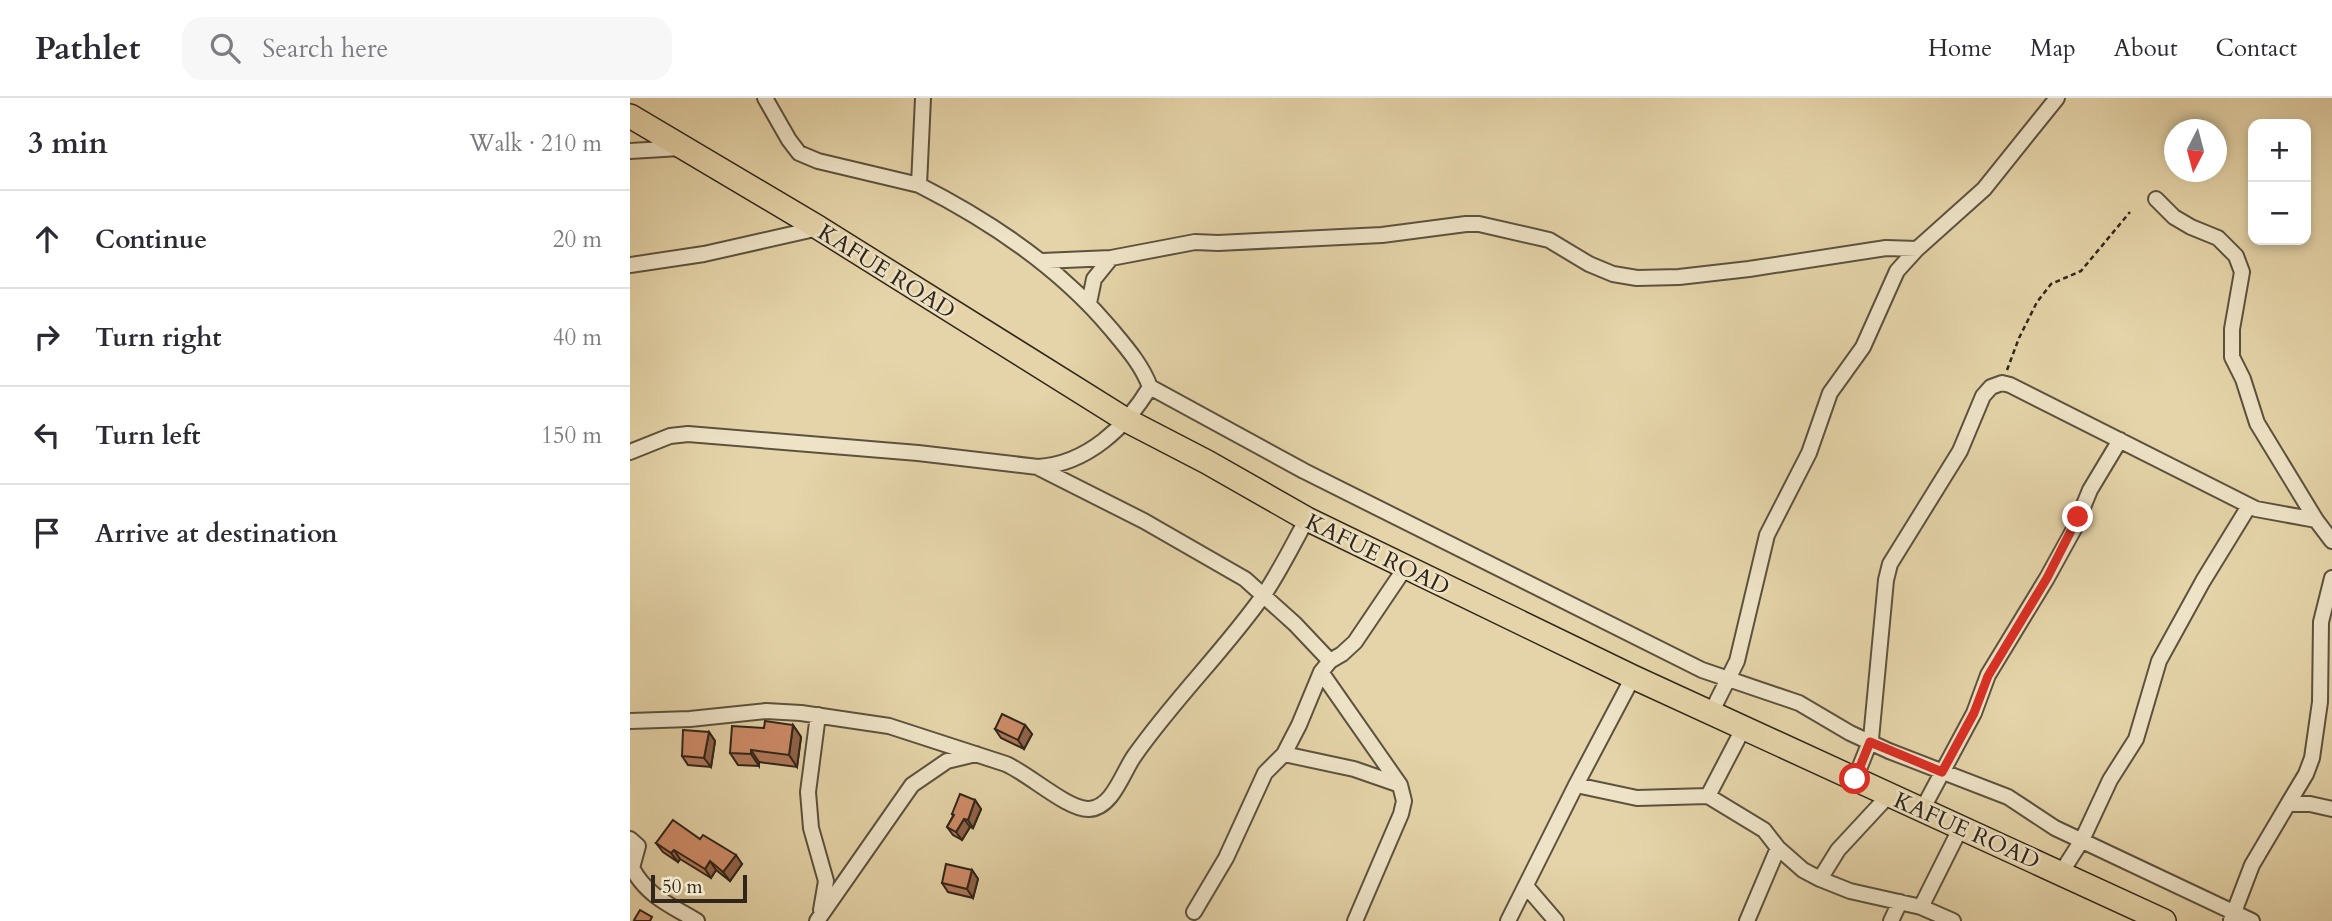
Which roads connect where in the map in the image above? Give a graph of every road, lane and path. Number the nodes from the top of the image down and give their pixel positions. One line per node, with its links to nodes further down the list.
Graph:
1 (765, 98): 7 (street)
2 (923, 98): 7 (street)
3 (2057, 98): 11 (street)
4 (630, 116): 5 (highway, KAFUE ROAD)
5 (680, 148): 6 (street); 10 (highway, KAFUE ROAD)
6 (630, 151)
7 (919, 185): 13 (street)
8 (2156, 199): 24 (street)
9 (2130, 212): 16 (path)
10 (819, 228): 14 (street); 18 (highway, KAFUE ROAD)
11 (1917, 249): 12 (street); 31 (street)
12 (1111, 258): 13 (street); 15 (street)
13 (1042, 261): 15 (street)
14 (630, 264)
15 (1089, 303): 17 (street)
16 (2002, 383): 19 (street); 36 (street)
17 (1150, 387): 18 (street); 31 (street)
18 (1126, 420): 21 (street); 23 (highway, KAFUE ROAD)
19 (2120, 439): 22 (street); 39 (street)
20 (630, 452): 21 (street)
21 (1038, 467): 28 (street)
22 (2249, 506): 24 (street); 50 (street)
23 (1307, 519): 26 (highway, KAFUE ROAD); 28 (street)
24 (2316, 520): 25 (street)
25 (2332, 541)
26 (1405, 568): 29 (street); 30 (highway, KAFUE ROAD)
27 (2332, 578): 45 (street)
28 (1263, 595): 29 (street); 37 (street)
29 (1325, 667): 38 (street); 41 (street)
30 (1633, 677): 32 (highway, KAFUE ROAD); 42 (street)
31 (1728, 679): 32 (street); 36 (street)
32 (1712, 711): 35 (highway, KAFUE ROAD)
33 (818, 715): 34 (street); 37 (street); 59 (street)
34 (630, 721)
35 (1744, 727): 40 (highway, KAFUE ROAD); 44 (street)
36 (1870, 742): 39 (street); 40 (street)
37 (977, 753): 59 (street)
38 (1284, 754): 41 (street); 57 (street)
39 (1942, 772): 47 (street); 50 (street)
40 (1855, 779): 43 (highway, KAFUE ROAD)
41 (1399, 785): 60 (street)
42 (1576, 785): 44 (street); 54 (street)
43 (1889, 795): 47 (highway, KAFUE ROAD); 53 (street)
44 (1708, 796): 51 (street)
45 (2288, 804): 46 (street); 58 (street)
46 (2332, 809)
47 (1922, 810): 48 (highway, KAFUE ROAD)
48 (1961, 827): 52 (highway, KAFUE ROAD); 56 (street)
49 (630, 839): 61 (street)
50 (2082, 840): 52 (street); 58 (street)
51 (1778, 848): 53 (street); 64 (street)
52 (2061, 873): 67 (highway, KAFUE ROAD)
53 (1820, 879): 55 (street)
54 (1526, 886): 62 (street); 63 (street)
55 (1900, 902): 56 (street); 65 (street)
56 (1921, 908): 66 (street)
57 (1194, 912)
58 (2232, 916): 68 (street)
59 (819, 919)
60 (1359, 920)
61 (697, 921)
62 (1508, 921)
63 (1556, 921)
64 (1747, 921)
65 (1891, 921)
66 (1953, 921)
67 (2164, 921)
68 (2252, 921)

